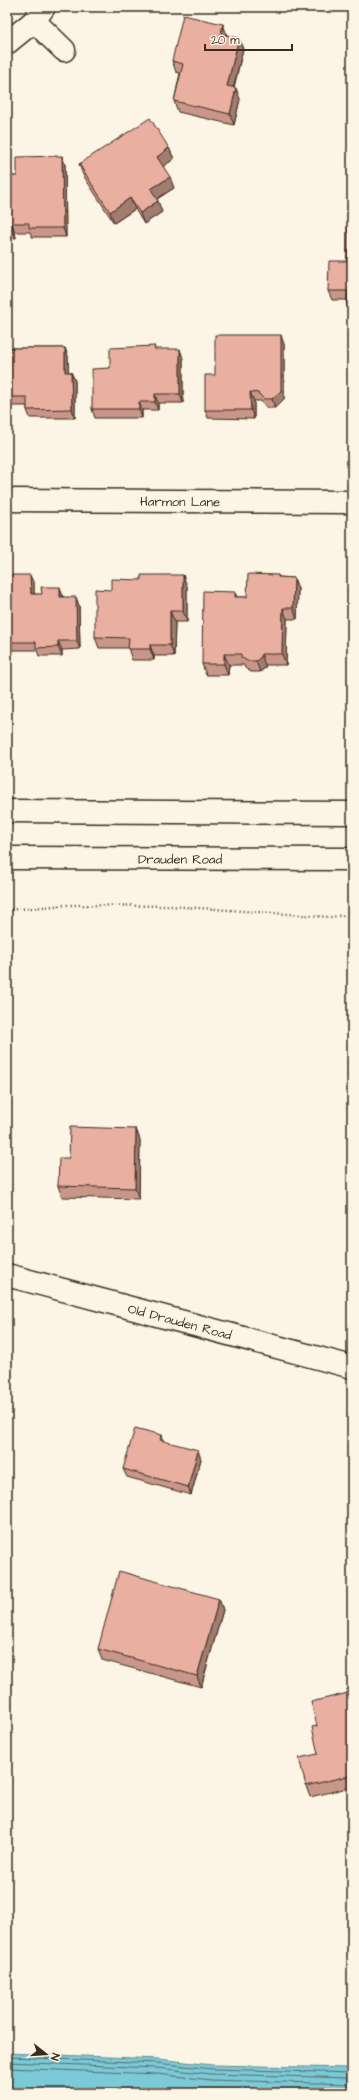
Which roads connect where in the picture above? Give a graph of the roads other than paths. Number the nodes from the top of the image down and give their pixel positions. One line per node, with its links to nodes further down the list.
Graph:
1 (39, 14): 2 (street); 3 (street)
2 (7, 43)
3 (64, 50)
4 (7, 500): 5 (street, Harmon Lane)
5 (352, 502)
6 (7, 811): 7 (street)
7 (352, 813)
8 (7, 858): 9 (street, Drauden Road)
9 (352, 860)
10 (7, 1276): 11 (street, Old Drauden Road)
11 (352, 1367)

